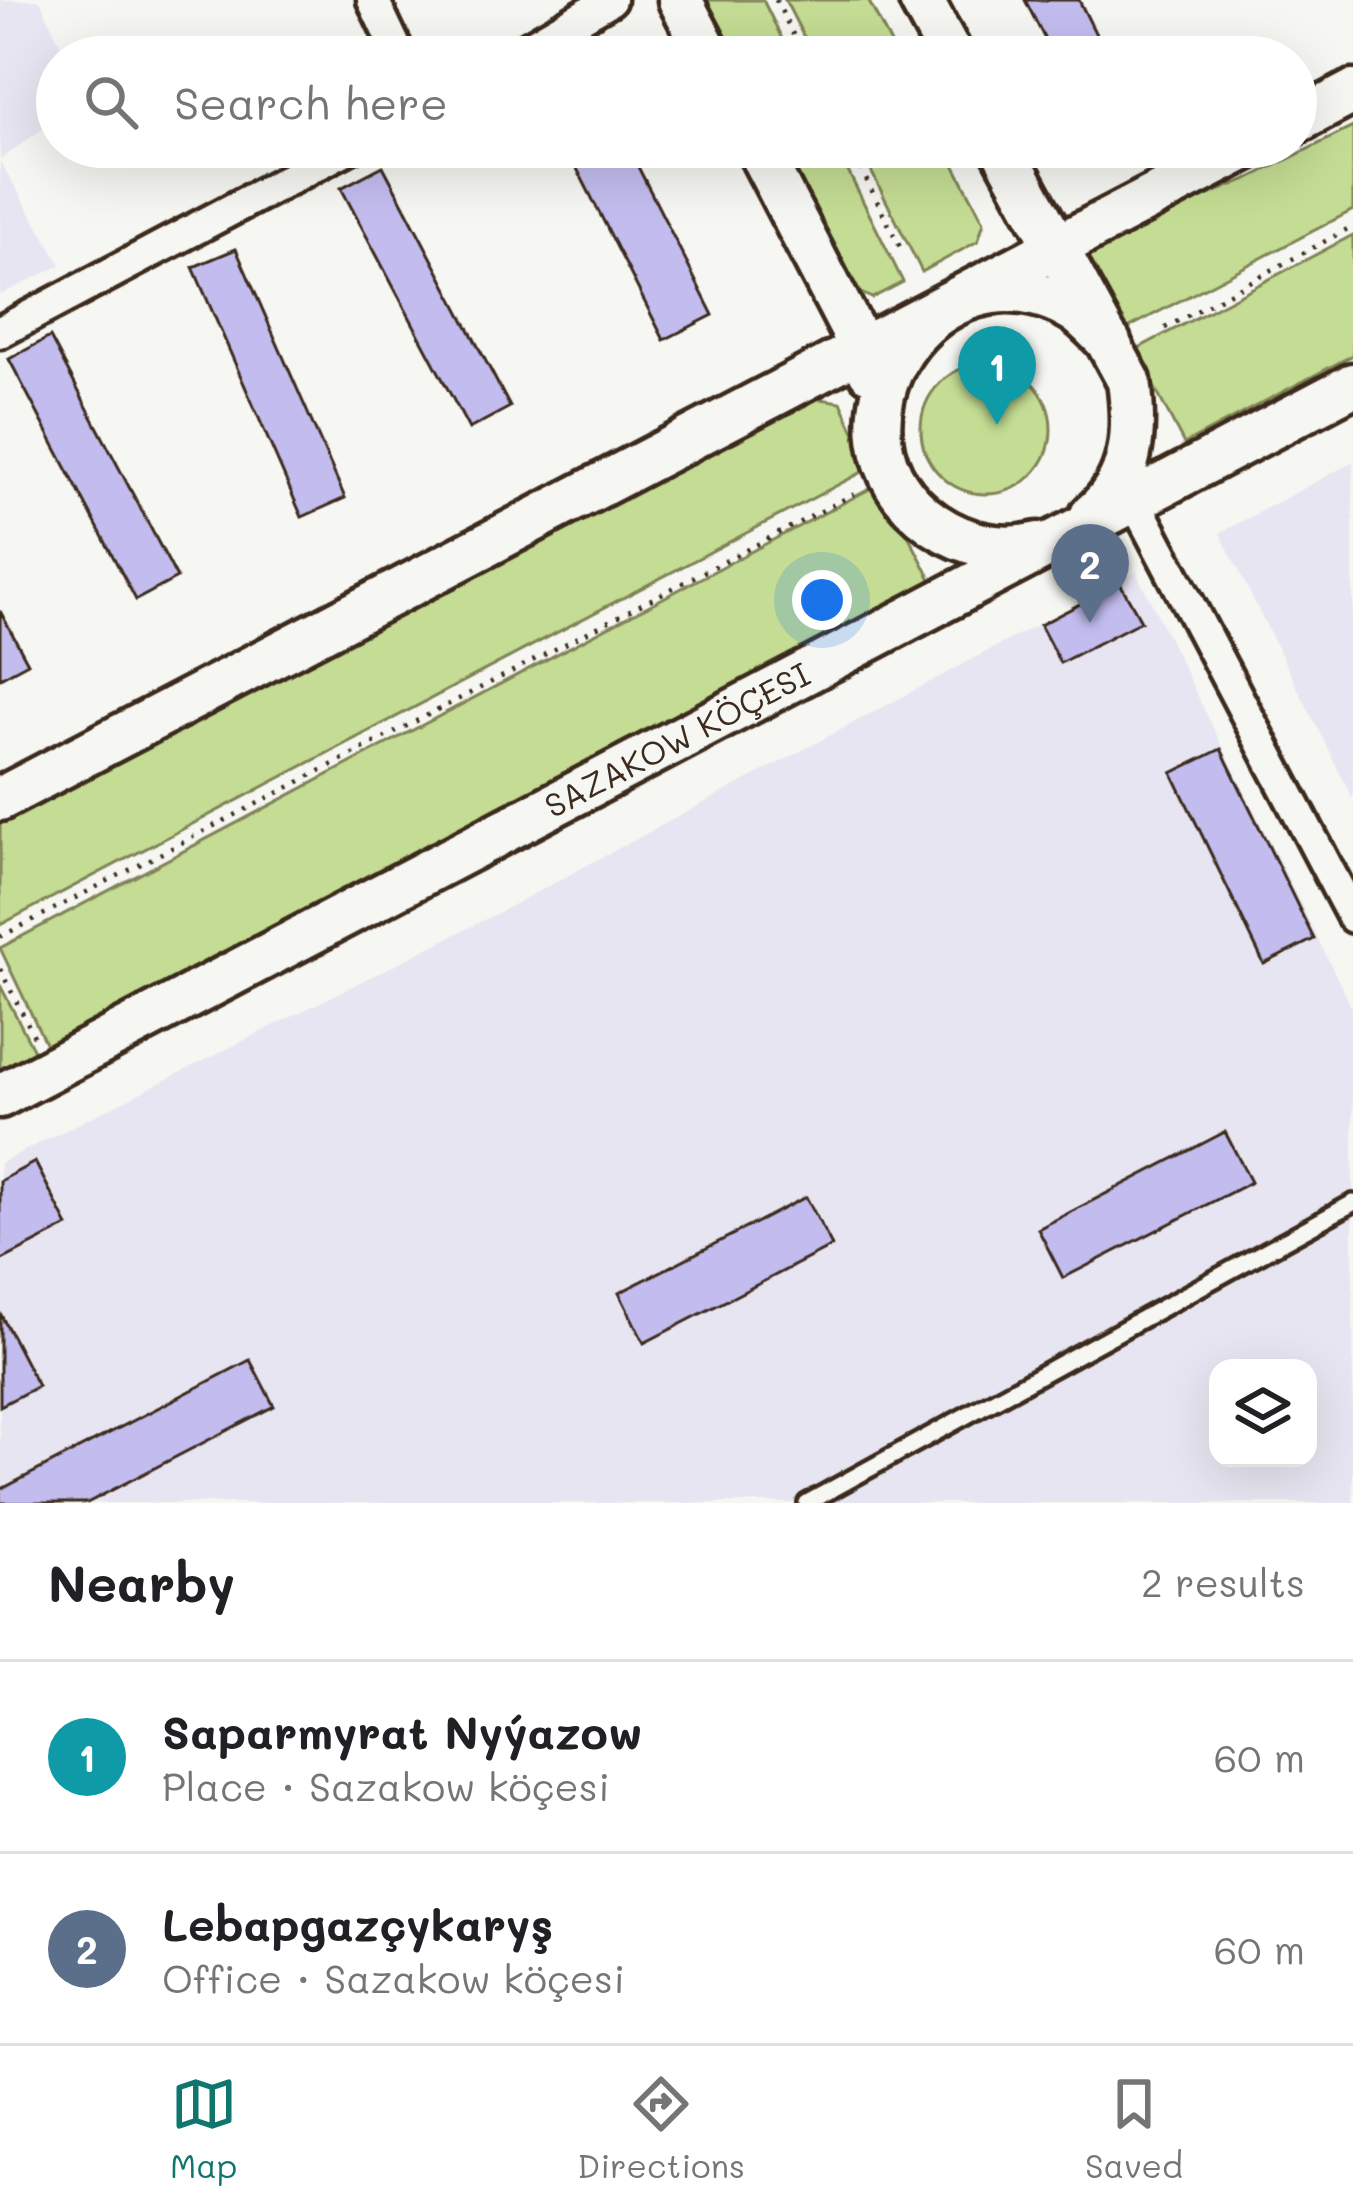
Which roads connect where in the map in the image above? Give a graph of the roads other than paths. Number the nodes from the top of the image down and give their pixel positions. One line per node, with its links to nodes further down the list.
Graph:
1 (373, 0): 5 (street)
2 (610, 0): 6 (street)
3 (680, 0): 7 (main road)
4 (921, 0): 8 (main road)
5 (390, 36)
6 (548, 36)
7 (699, 36)
8 (941, 36)
9 (1353, 92): 10 (main road)
10 (1317, 111)
11 (310, 168): 17 (street)
12 (768, 168): 19 (main road)
13 (1015, 168): 15 (main road)
14 (1208, 168): 15 (main road)
15 (1058, 246): 16 (main road); 18 (main road)
16 (951, 304): 18 (main road); 19 (main road); 21 (main road)
17 (0, 332)
18 (1109, 342): 22 (main road)
19 (862, 347): 21 (main road); 24 (main road)
20 (1353, 385): 22 (main road, SAZAKOW KÖÇESI)
21 (880, 400): 23 (main road)
22 (1131, 483): 23 (main road, SAZAKOW KÖÇESI); 25 (street)
23 (1071, 532): 26 (main road, SAZAKOW KÖÇESI)
24 (0, 799)
25 (1353, 917)
26 (0, 1096)
27 (1353, 1202): 28 (lane)
28 (807, 1503)

